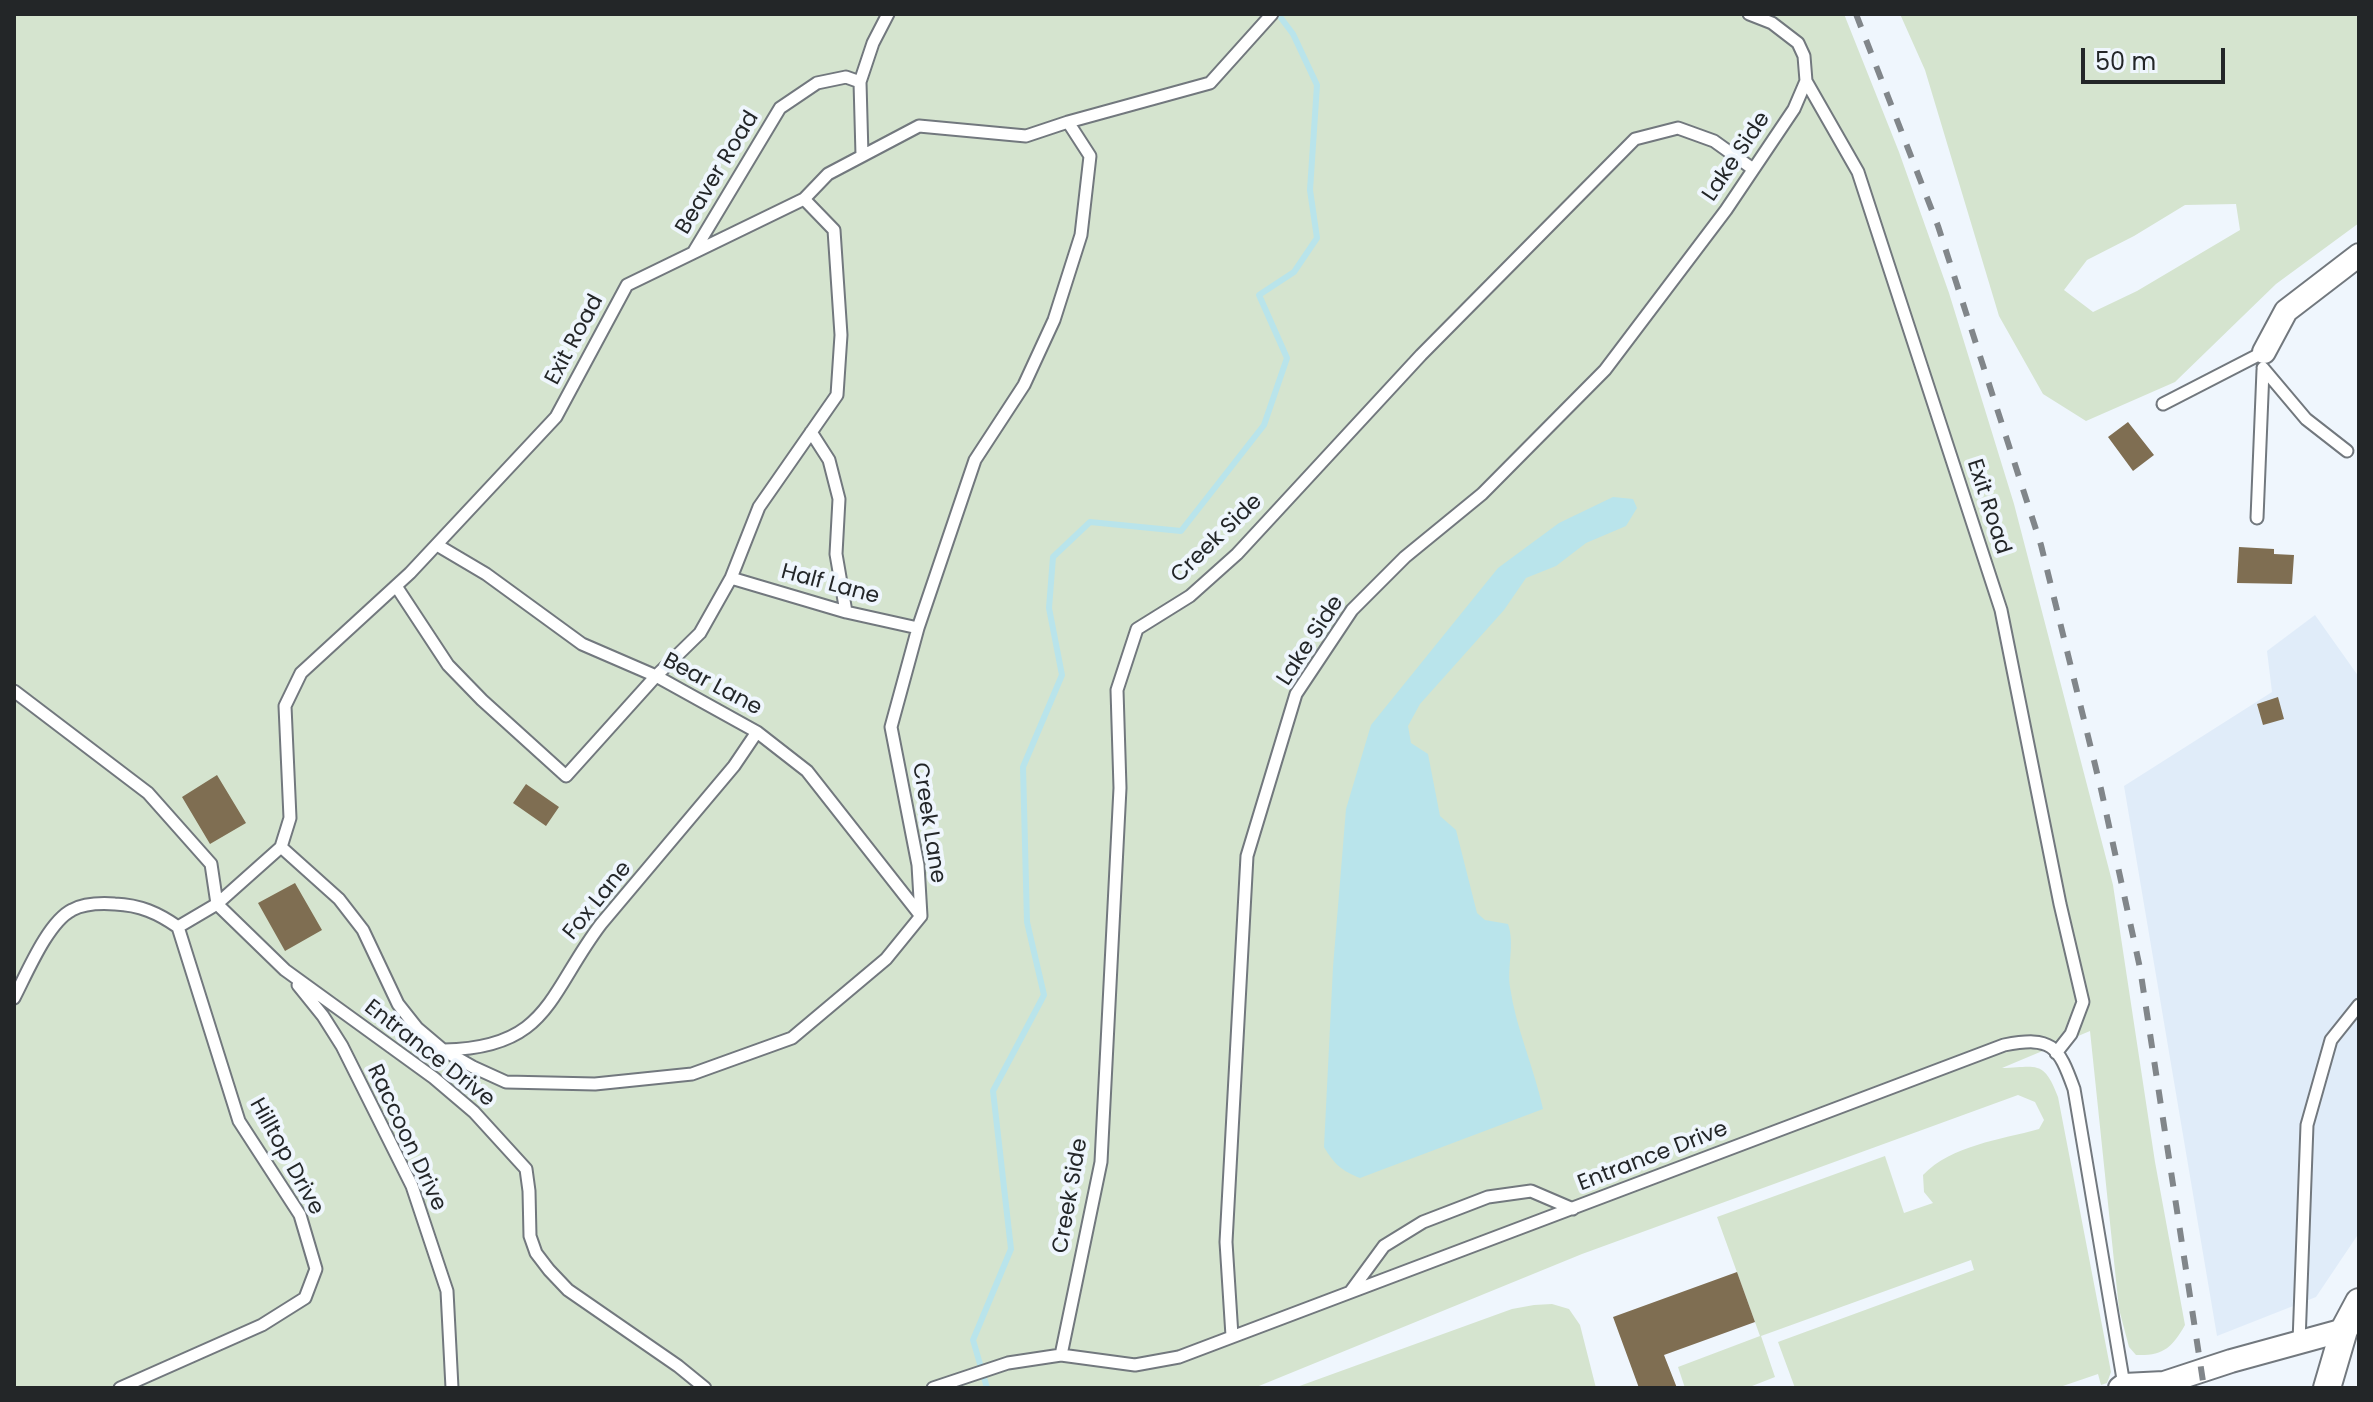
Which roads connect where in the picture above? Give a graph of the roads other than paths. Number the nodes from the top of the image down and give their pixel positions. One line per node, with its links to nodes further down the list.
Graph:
1 (888, 14): 5 (lane)
2 (1272, 14): 6 (lane, Exit Road)
3 (1749, 14): 4 (lane, Exit Road)
4 (1806, 81): 8 (lane, Lake Side); 33 (lane, Exit Road)
5 (860, 82): 7 (lane); 10 (lane, Beaver Road)
6 (1068, 122): 7 (lane, Exit Road); 21 (lane, Creek Lane)
7 (862, 155): 9 (lane, Exit Road)
8 (1753, 169): 38 (lane, Lake Side); 40 (lane, Creek Side)
9 (804, 199): 10 (lane, Exit Road); 14 (lane)
10 (693, 253): 17 (lane, Exit Road)
11 (2359, 255): 12 (street)
12 (2264, 361): 13 (lane); 15 (lane); 16 (lane)
13 (2163, 404)
14 (811, 432): 18 (lane); 20 (lane)
15 (2347, 451)
16 (2257, 518)
17 (437, 545): 19 (lane, Exit Road); 22 (lane, Bear Lane)
18 (731, 578): 20 (lane, Half Lane); 22 (lane)
19 (396, 586): 22 (lane); 25 (lane, Exit Road)
20 (846, 612): 21 (lane, Half Lane)
21 (918, 628): 27 (lane, Creek Lane)
22 (656, 676): 24 (lane, Bear Lane)
23 (15, 693): 26 (lane)
24 (757, 732): 27 (lane, Bear Lane); 32 (lane, Fox Lane)
25 (281, 847): 26 (lane); 32 (lane, Creek Lane)
26 (217, 904): 28 (lane); 29 (lane, Entrance Drive)
27 (921, 916): 32 (lane, Creek Lane)
28 (178, 927): 30 (lane); 43 (lane, Hilltop Drive)
29 (285, 970): 44 (lane, Raccoon Drive); 45 (lane, Entrance Drive)
30 (14, 998)
31 (2359, 1005): 39 (lane)
32 (443, 1050)
33 (2056, 1053): 34 (lane, Entrance Drive); 42 (lane)
34 (1573, 1209): 35 (lane, Entrance Drive); 35 (lane)
35 (1350, 1293): 38 (lane, Entrance Drive)
36 (2359, 1302): 37 (street)
37 (2344, 1330): 39 (street); 47 (street)
38 (1232, 1336): 40 (lane, Entrance Drive)
39 (2299, 1342): 41 (street)
40 (1061, 1355): 46 (lane, Entrance Drive)
41 (2162, 1386): 42 (street)
42 (2122, 1387)
43 (120, 1388)
44 (452, 1388)
45 (705, 1388)
46 (933, 1388)
47 (2327, 1388)

